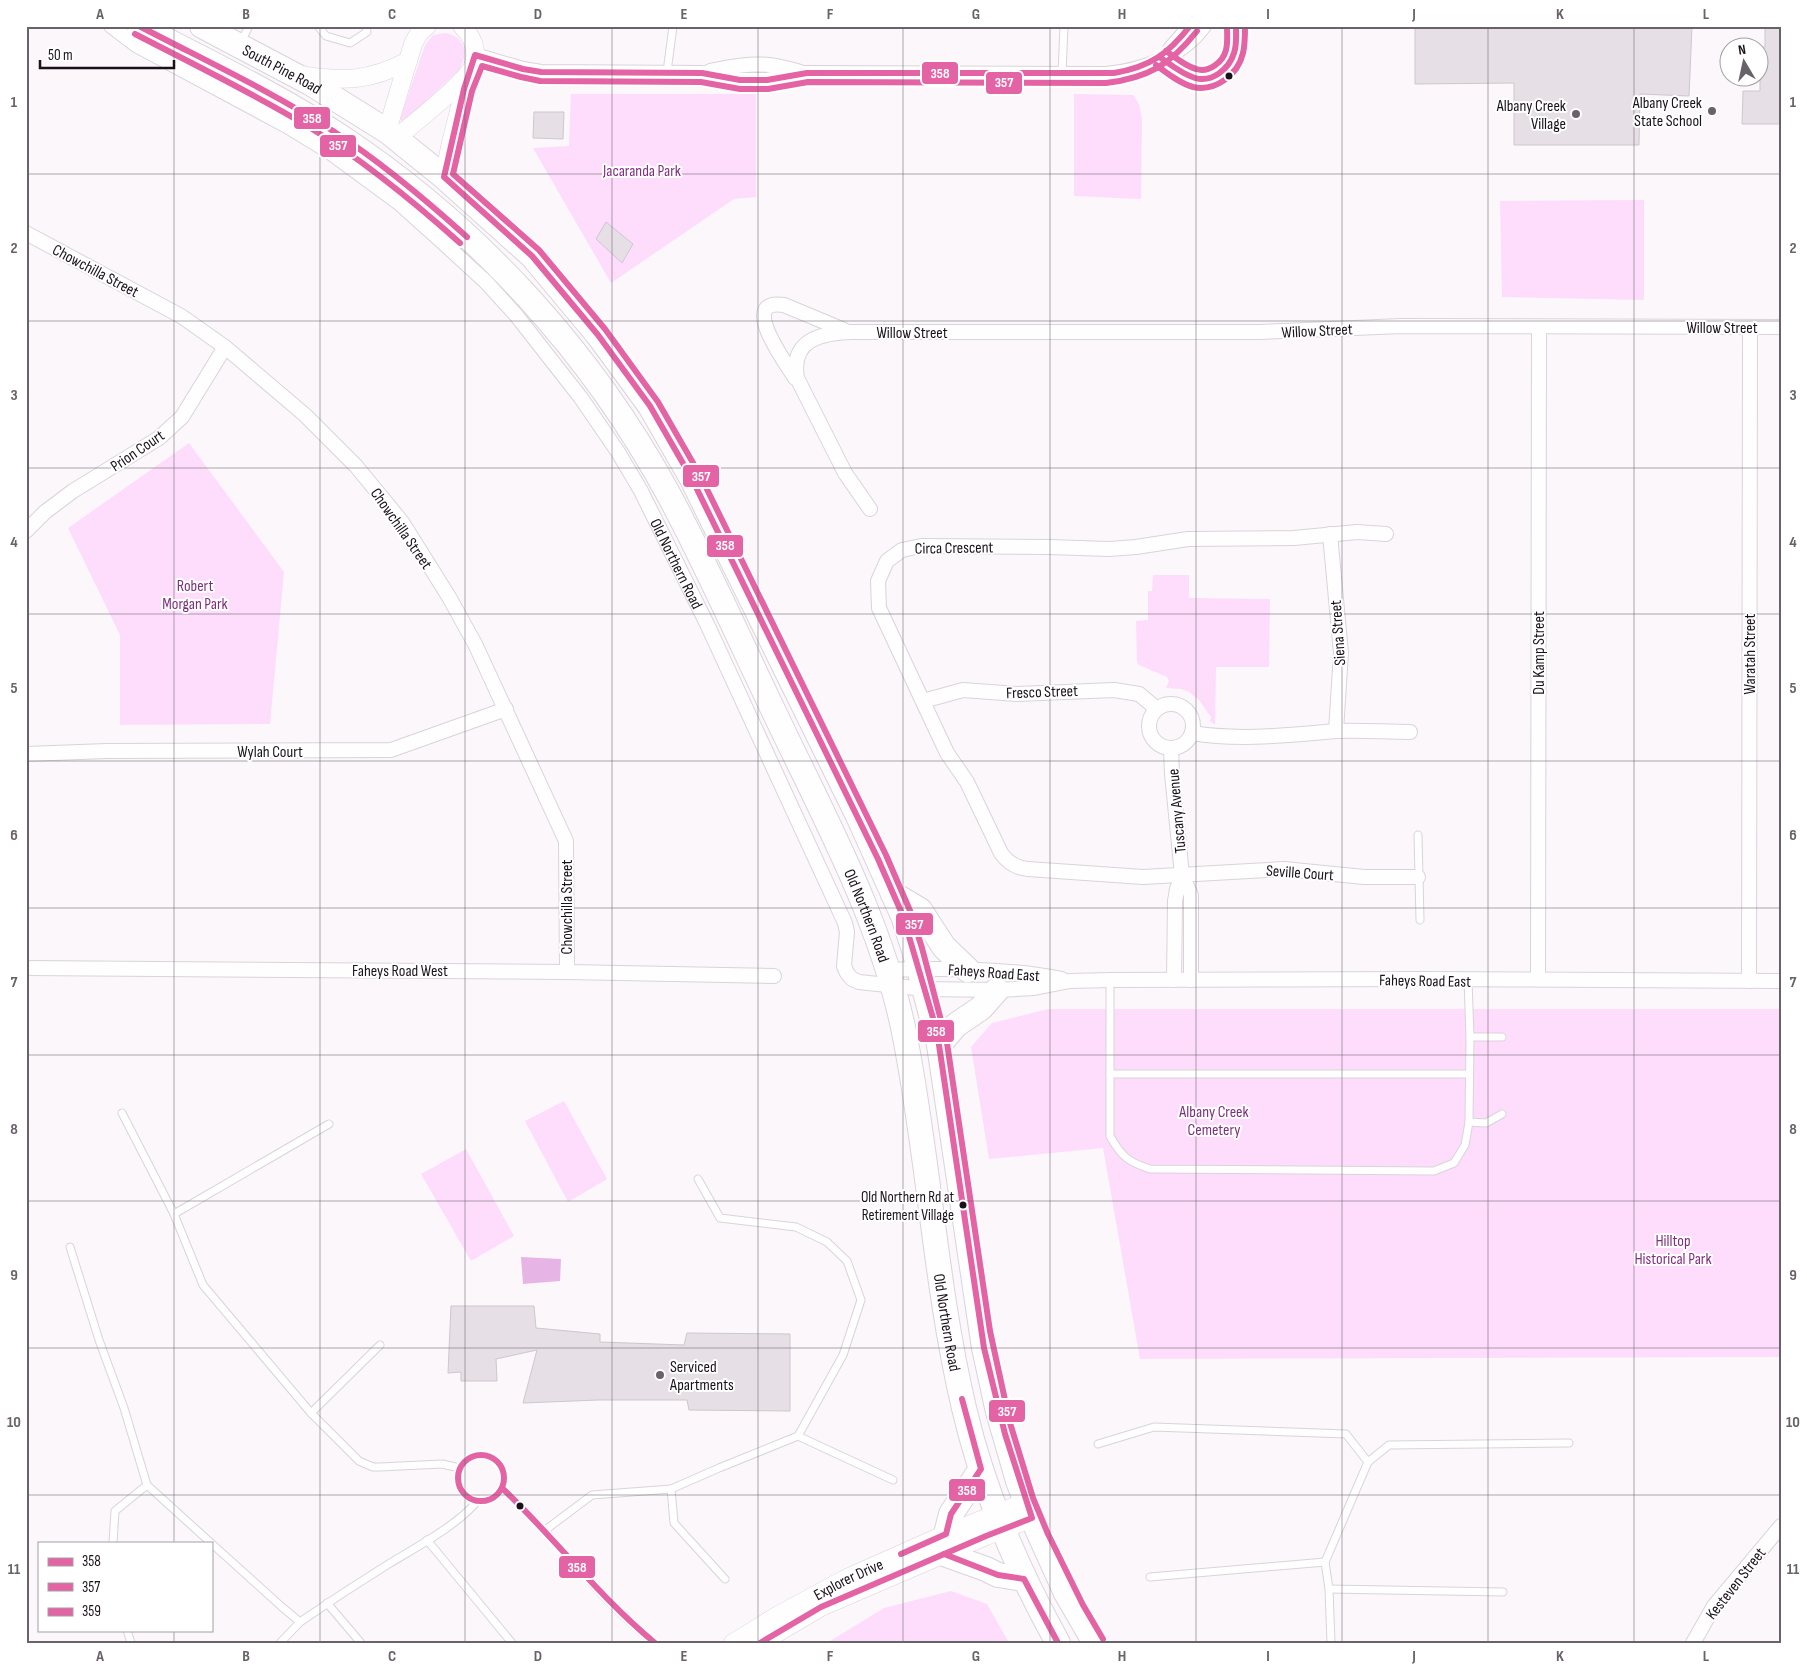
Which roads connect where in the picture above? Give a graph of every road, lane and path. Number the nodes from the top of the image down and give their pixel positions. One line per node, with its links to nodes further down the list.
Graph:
1 (111, 26): 22 (street)
2 (139, 26): 22 (highway, South Pine Road)
3 (202, 26): 13 (highway, South Pine Road)
4 (318, 26): 5 (lane)
5 (366, 26)
6 (673, 26): 17 (lane)
7 (1064, 26): 19 (lane)
8 (1190, 26): 15 (street)
9 (1204, 26): 15 (street)
10 (1236, 26): 15 (lane)
11 (424, 29): 16 (street)
12 (467, 29): 14 (street)
13 (244, 36): 18 (highway, South Pine Road)
14 (475, 55): 17 (street); 20 (street)
15 (1161, 58): 19 (street)
16 (408, 61): 18 (street); 21 (street)
17 (667, 72): 19 (street)
18 (292, 73): 21 (highway, South Pine Road)
19 (1062, 73)
20 (468, 74): 21 (street); 23 (street)
21 (391, 135): 22 (highway); 23 (highway, Old Northern Road)
22 (371, 170): 52 (highway, Old Northern Road); 52 (street, Old Northern Road)
23 (444, 177): 46 (highway, Old Northern Road)
24 (26, 233): 29 (street, Chowchilla Street)
25 (1539, 327): 26 (street, Willow Street); 28 (street, Willow Street); 54 (street, Du Kamp Street)
26 (1750, 327): 27 (street, Willow Street); 60 (street, Waratah Street)
27 (1781, 327)
28 (852, 332): 30 (street, Willow Street); 30 (street, Willow Street)
29 (225, 346): 32 (street, Prion Court); 36 (street, Chowchilla Street)
30 (798, 383): 31 (street, Willow Street)
31 (870, 509)
32 (26, 531)
33 (1330, 534): 34 (street, Circa Crescent); 35 (street, Circa Crescent); 38 (street, Siena Street)
34 (1386, 534)
35 (923, 701): 37 (street, Fresco Street); 44 (street, Circa Crescent)
36 (506, 709): 42 (street, Wylah Court); 50 (street, Chowchilla Street)
37 (1157, 709): 40 (street); 41 (street)
38 (1336, 731): 39 (street); 40 (street)
39 (1410, 732)
40 (1192, 733): 41 (street)
41 (1171, 748): 44 (street, Tuscany Avenue)
42 (26, 754)
43 (1418, 836): 45 (lane)
44 (1182, 875): 45 (street, Seville Court); 56 (street, Tuscany Avenue); 57 (street, Tuscany Avenue)
45 (1418, 877): 47 (lane)
46 (893, 894): 49 (highway); 53 (highway, Old Northern Road)
47 (1420, 920)
48 (26, 968): 50 (street, Faheys Road West)
49 (968, 970): 53 (street, Faheys Road East); 59 (street, Faheys Road East)
50 (567, 972): 51 (street, Faheys Road West)
51 (774, 976)
52 (889, 978): 53 (street, Faheys Road East); 53 (street, Faheys Road East); 82 (highway, Old Northern Road)
53 (922, 979): 62 (street, Faheys Road East); 65 (highway, Old Northern Road)
54 (1538, 979): 58 (street, Faheys Road East); 60 (street, Faheys Road East)
55 (1110, 980): 56 (street, Faheys Road East); 59 (street, Faheys Road East); 66 (lane)
56 (1174, 980): 57 (street, Faheys Road East)
57 (1191, 980): 58 (street, Faheys Road East)
58 (1468, 980): 63 (lane)
59 (1070, 981): 62 (street, Faheys Road East)
60 (1749, 981): 61 (street, Faheys Road East)
61 (1781, 981)
62 (997, 990): 65 (highway)
63 (1470, 1037): 64 (lane); 67 (lane)
64 (1502, 1037)
65 (939, 1045): 88 (highway, Old Northern Road)
66 (1110, 1074): 67 (lane); 70 (lane)
67 (1469, 1074): 70 (lane)
68 (122, 1113): 73 (lane)
69 (1502, 1114): 70 (lane)
70 (1469, 1122)
71 (329, 1124): 73 (lane)
72 (698, 1179): 77 (lane)
73 (174, 1214): 76 (lane)
74 (70, 1246): 84 (lane)
75 (380, 1345): 76 (lane)
76 (311, 1413): 81 (lane)
77 (798, 1436): 83 (lane); 86 (lane)
78 (1569, 1443): 80 (lane)
79 (1098, 1444): 80 (lane)
80 (1368, 1462): 97 (lane)
81 (460, 1468): 85 (lane); 87 (lane)
82 (981, 1469): 89 (highway, Old Northern Road); 96 (highway)
83 (893, 1480)
84 (148, 1485): 93 (lane); 94 (lane)
85 (502, 1488): 87 (lane); 91 (lane)
86 (671, 1489): 91 (lane); 99 (lane)
87 (478, 1500): 92 (lane)
88 (1029, 1510): 89 (street, Explorer Drive); 114 (highway, Old Northern Road)
89 (1000, 1521): 96 (street, Explorer Drive); 100 (highway, Old Northern Road)
90 (1781, 1526): 116 (street, Kesteven Street)
91 (544, 1531): 105 (lane)
92 (427, 1540): 103 (lane); 108 (lane)
93 (113, 1542)
94 (210, 1542)
95 (212, 1544): 104 (lane)
96 (945, 1544): 100 (highway); 111 (street, Explorer Drive); 112 (street, Explorer Drive)
97 (1324, 1562): 98 (lane); 101 (lane)
98 (1150, 1576)
99 (725, 1579)
100 (1024, 1579): 113 (highway, Old Northern Road)
101 (1329, 1589): 102 (lane); 115 (lane)
102 (1503, 1592)
103 (327, 1603): 104 (lane); 107 (lane)
104 (300, 1622): 106 (lane)
105 (640, 1632): 109 (lane); 110 (lane)
106 (280, 1643)
107 (361, 1643)
108 (512, 1643)
109 (646, 1643)
110 (655, 1643)
111 (733, 1643)
112 (760, 1643)
113 (1058, 1643)
114 (1095, 1643)
115 (1331, 1643)
116 (1693, 1643)

